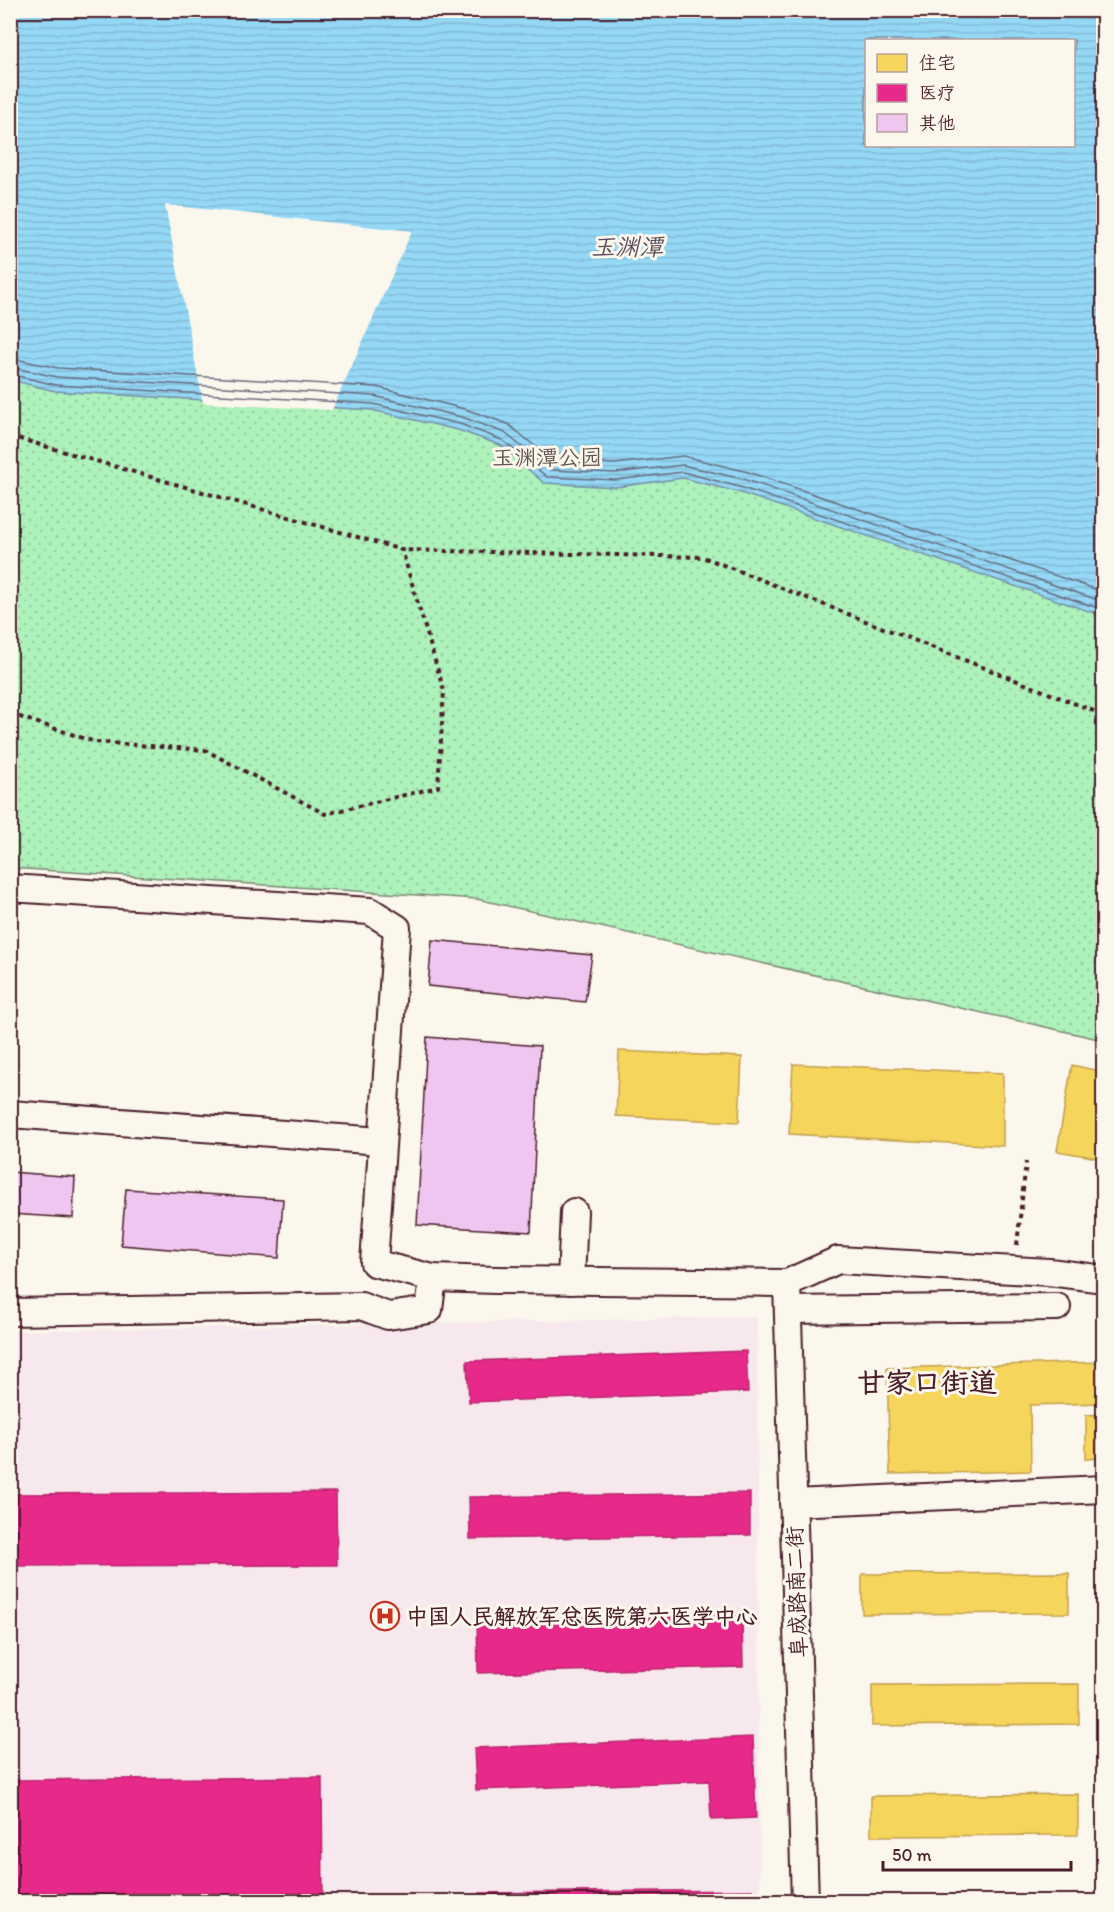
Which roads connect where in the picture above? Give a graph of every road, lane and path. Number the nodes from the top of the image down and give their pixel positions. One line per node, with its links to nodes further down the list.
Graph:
1 (10, 436): 2 (path)
2 (402, 549): 3 (path); 4 (path)
3 (1104, 715)
4 (10, 717)
5 (10, 888): 7 (street)
6 (10, 1114): 7 (street)
7 (381, 1141): 11 (street)
8 (1026, 1162): 10 (path)
9 (574, 1212): 13 (street)
10 (1015, 1270): 12 (street); 14 (street)
11 (433, 1278): 13 (street); 17 (street)
12 (1104, 1279)
13 (571, 1281): 14 (street)
14 (787, 1283): 16 (street, 阜成路南二街)
15 (1057, 1307): 16 (street)
16 (788, 1310): 19 (street, 阜成路南二街)
17 (10, 1312)
18 (1104, 1489): 19 (street)
19 (793, 1503): 20 (street, 阜成路南二街)
20 (805, 1902)

